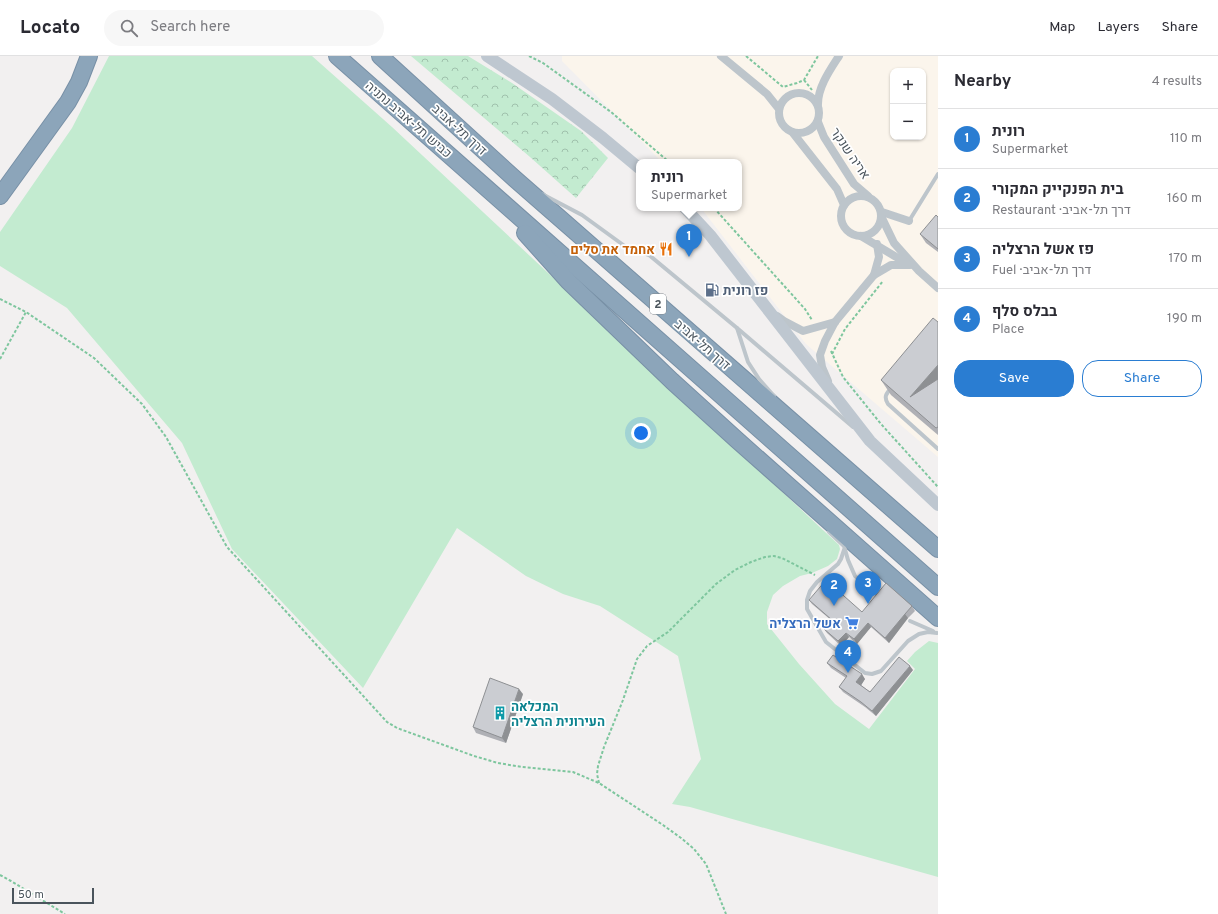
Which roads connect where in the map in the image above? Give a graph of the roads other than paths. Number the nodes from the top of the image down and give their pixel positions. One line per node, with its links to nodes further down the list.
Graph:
1 (89, 56): 15 (highway)
2 (337, 56): 14 (highway, כביש תל-אביב נתניה / 2)
3 (380, 56): 13 (highway, דרך תל-אביב / 2)
4 (487, 56): 11 (main road)
5 (721, 56): 8 (street)
6 (839, 56): 7 (street)
7 (818, 104): 8 (street); 9 (street)
8 (779, 109): 10 (street)
9 (818, 122): 10 (street); 16 (street, אריה שנקר)
10 (793, 133): 17 (street)
11 (636, 166)
12 (938, 174): 20 (lane)
13 (515, 179): 29 (lane); 36 (highway, דרך תל-אביב / 2)
14 (481, 182): 34 (highway); 43 (highway, דרך תל-אביב / 2)
15 (0, 196)
16 (868, 196): 17 (street); 19 (street)
17 (844, 205): 21 (street)
18 (688, 211): 27 (main road)
19 (882, 215): 20 (street); 21 (street); 24 (street)
20 (909, 221)
21 (861, 236): 22 (street)
22 (876, 244): 23 (street); 25 (street)
23 (910, 265): 24 (street); 25 (street)
24 (919, 271): 26 (street)
25 (874, 275): 28 (street)
26 (938, 288)
27 (767, 309): 28 (street); 31 (main road)
28 (835, 322): 31 (street)
29 (736, 328): 32 (lane); 35 (lane)
30 (895, 384): 37 (lane)
31 (838, 401): 35 (main road)
32 (780, 402)
33 (790, 414): 36 (lane)
34 (737, 440): 38 (lane); 46 (highway)
35 (870, 441): 39 (main road)
36 (822, 448): 41 (highway, דרך תל-אביב / 2)
37 (938, 449)
38 (792, 495)
39 (938, 505)
40 (824, 527): 42 (lane)
41 (938, 549)
42 (844, 550): 44 (lane); 46 (lane)
43 (938, 587)
44 (878, 595)
45 (910, 621): 46 (lane)
46 (938, 628)

